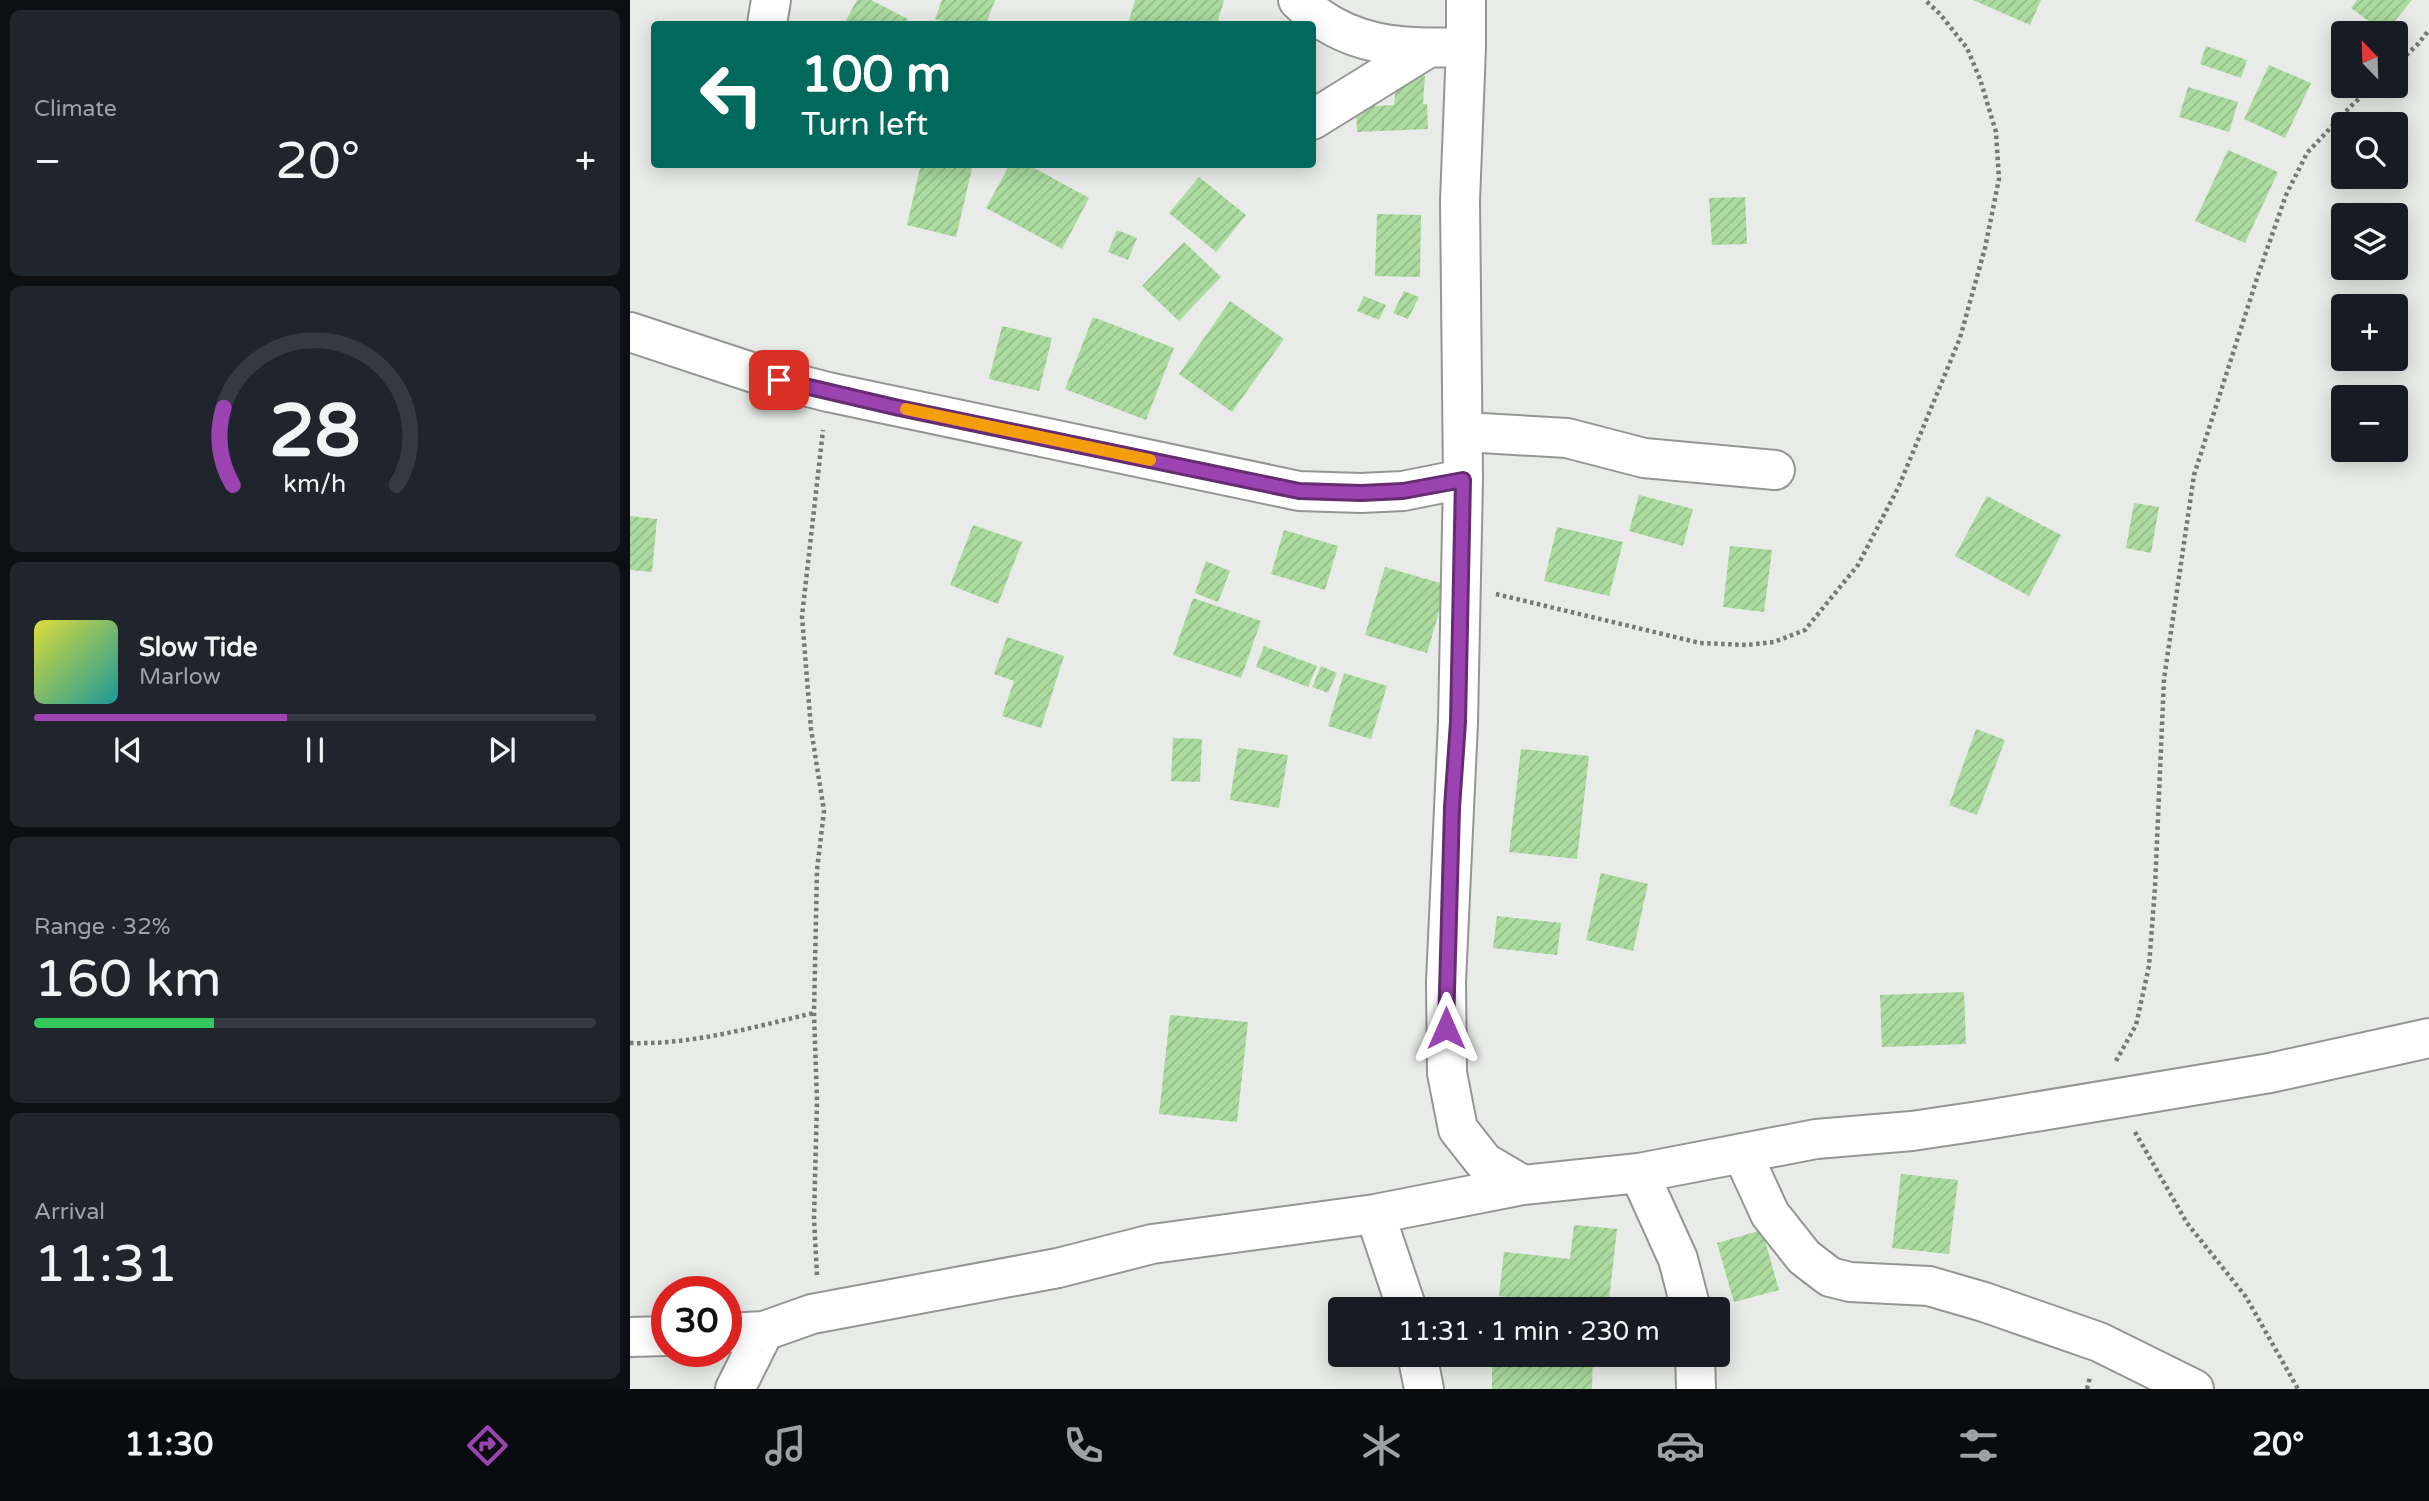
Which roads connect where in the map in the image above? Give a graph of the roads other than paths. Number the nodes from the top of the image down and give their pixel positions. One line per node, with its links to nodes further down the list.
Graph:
1 (771, 0): 4 (street)
2 (1298, 0): 6 (street)
3 (1466, 0): 5 (street)
4 (768, 21)
5 (1466, 47): 6 (street); 9 (street)
6 (1428, 48): 7 (street)
7 (1316, 118)
8 (630, 332): 11 (street)
9 (1464, 432): 10 (street); 11 (street)
10 (1775, 470)
11 (1463, 480): 15 (street)
12 (2429, 1038): 13 (street)
13 (1742, 1153): 14 (street); 28 (street)
14 (1639, 1173): 15 (street); 18 (street)
15 (1523, 1185): 16 (street)
16 (1375, 1214): 17 (street); 19 (street)
17 (1402, 1297)
18 (1688, 1297)
19 (764, 1331): 20 (street); 25 (street)
20 (742, 1332)
21 (651, 1336): 22 (street)
22 (630, 1337)
23 (1420, 1367): 26 (street)
24 (1695, 1367): 27 (street)
25 (735, 1389)
26 (1424, 1389)
27 (1696, 1389)
28 (2194, 1389)

